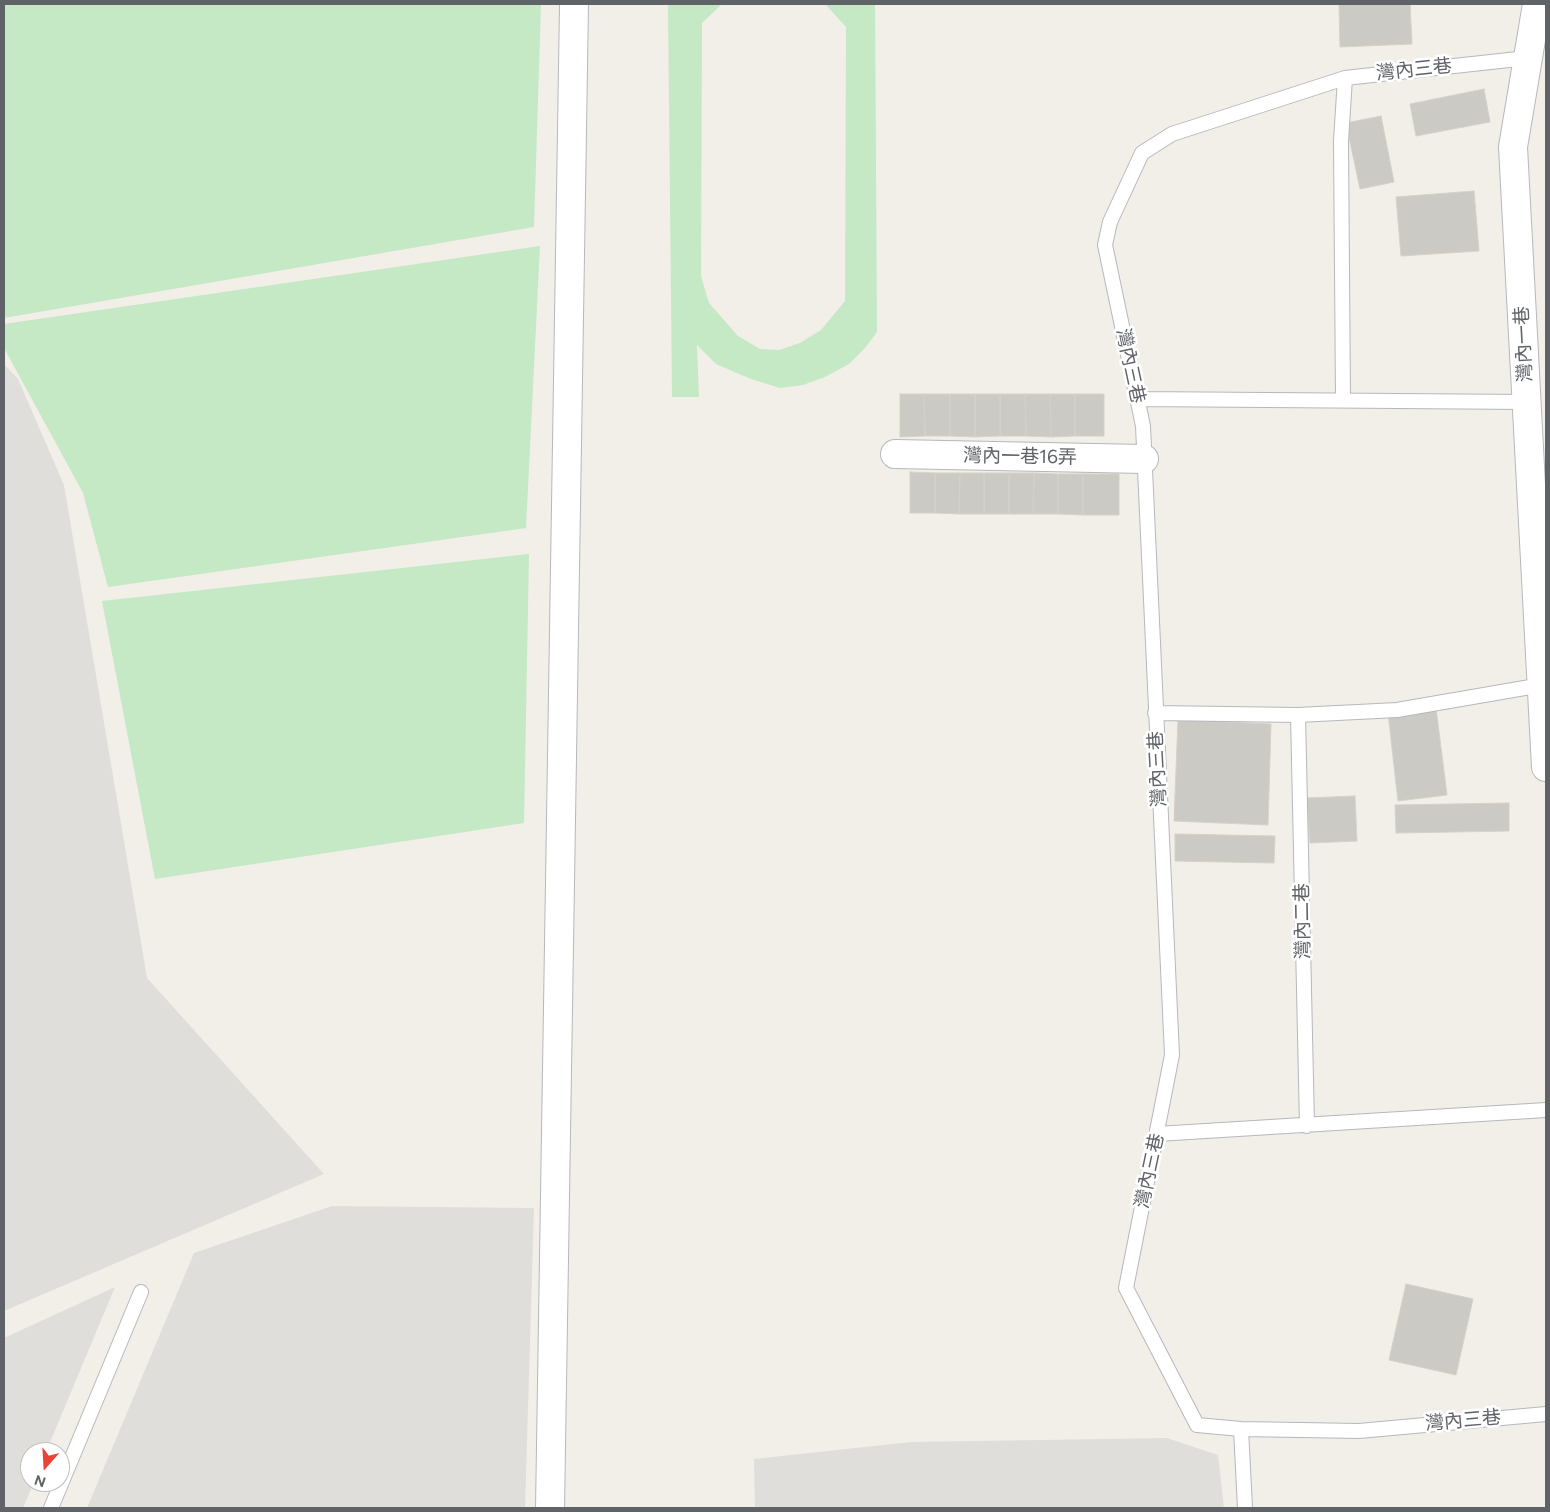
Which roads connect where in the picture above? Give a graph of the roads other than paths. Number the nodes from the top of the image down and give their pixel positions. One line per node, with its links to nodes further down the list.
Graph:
1 (574, 4): 21 (street)
2 (1537, 4): 3 (street, 灣內一巷)
3 (1527, 58): 4 (lane, 灣內三巷); 7 (street, 灣內一巷)
4 (1345, 78): 5 (lane, 灣內三巷); 6 (lane)
5 (1136, 399): 6 (lane); 9 (lane, 灣內三巷)
6 (1343, 400): 7 (lane)
7 (1527, 402): 10 (street, 灣內一巷)
8 (895, 454): 9 (street, 灣內一巷16弄)
9 (1144, 460): 11 (lane, 灣內三巷)
10 (1542, 686): 12 (lane); 13 (street)
11 (1155, 713): 12 (lane); 16 (lane, 灣內三巷)
12 (1298, 715): 15 (lane, 灣內二巷)
13 (1546, 767)
14 (1546, 1110): 15 (lane)
15 (1307, 1126): 16 (lane)
16 (1158, 1134): 19 (lane, 灣內三巷)
17 (141, 1292): 20 (lane)
18 (1546, 1414): 19 (lane, 灣內三巷)
19 (1241, 1429): 22 (lane)
20 (51, 1508)
21 (550, 1508)
22 (1245, 1508)

